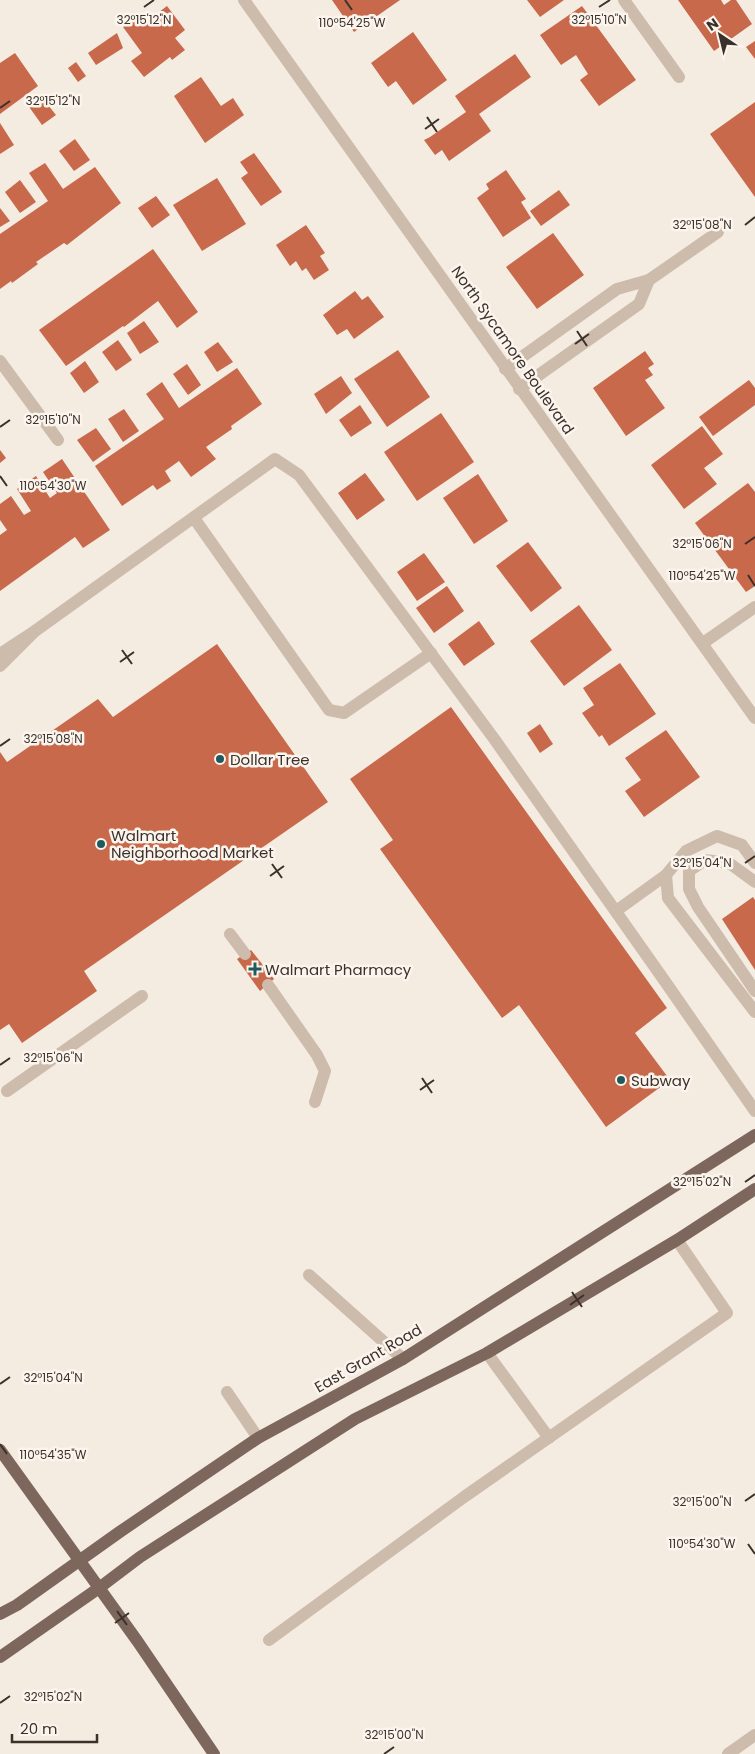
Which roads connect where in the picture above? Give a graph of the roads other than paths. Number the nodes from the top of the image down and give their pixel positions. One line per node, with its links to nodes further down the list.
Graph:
1 (244, 0): 7 (street, North Sycamore Boulevard)
2 (624, 0): 3 (street)
3 (679, 77)
4 (718, 232): 5 (street)
5 (649, 280): 7 (street); 8 (street)
6 (0, 361): 9 (street)
7 (505, 369): 8 (street, North Sycamore Boulevard)
8 (519, 388): 13 (street, North Sycamore Boulevard)
9 (58, 440)
10 (194, 518): 12 (street); 14 (street); 14 (street)
11 (755, 607): 13 (street)
12 (35, 631): 15 (street); 16 (street)
13 (703, 643): 17 (street, North Sycamore Boulevard)
14 (431, 653): 21 (street)
15 (0, 654)
16 (0, 666)
17 (755, 718)
18 (755, 864): 19 (street)
19 (666, 875): 21 (street); 27 (street)
20 (755, 882): 25 (street)
21 (616, 911): 30 (street)
22 (230, 934): 23 (street)
23 (245, 954)
24 (268, 985): 29 (street)
25 (755, 991)
26 (142, 996): 28 (street)
27 (755, 1012)
28 (7, 1091)
29 (315, 1102)
30 (755, 1112)
31 (755, 1135): 36 (main road, East Grant Road)
32 (755, 1189): 33 (main road)
33 (677, 1240): 35 (main road); 39 (street)
34 (309, 1275): 36 (street)
35 (487, 1353): 39 (street); 42 (main road)
36 (403, 1359): 38 (main road, East Grant Road)
37 (227, 1392): 38 (street)
38 (258, 1438): 41 (main road, East Grant Road)
39 (549, 1438): 44 (street)
40 (0, 1450): 41 (main road)
41 (80, 1561): 42 (main road); 43 (main road, East Grant Road)
42 (99, 1588): 45 (main road); 47 (main road)
43 (0, 1614)
44 (269, 1640)
45 (0, 1657)
46 (755, 1735): 48 (street)
47 (214, 1754)
48 (728, 1754)

